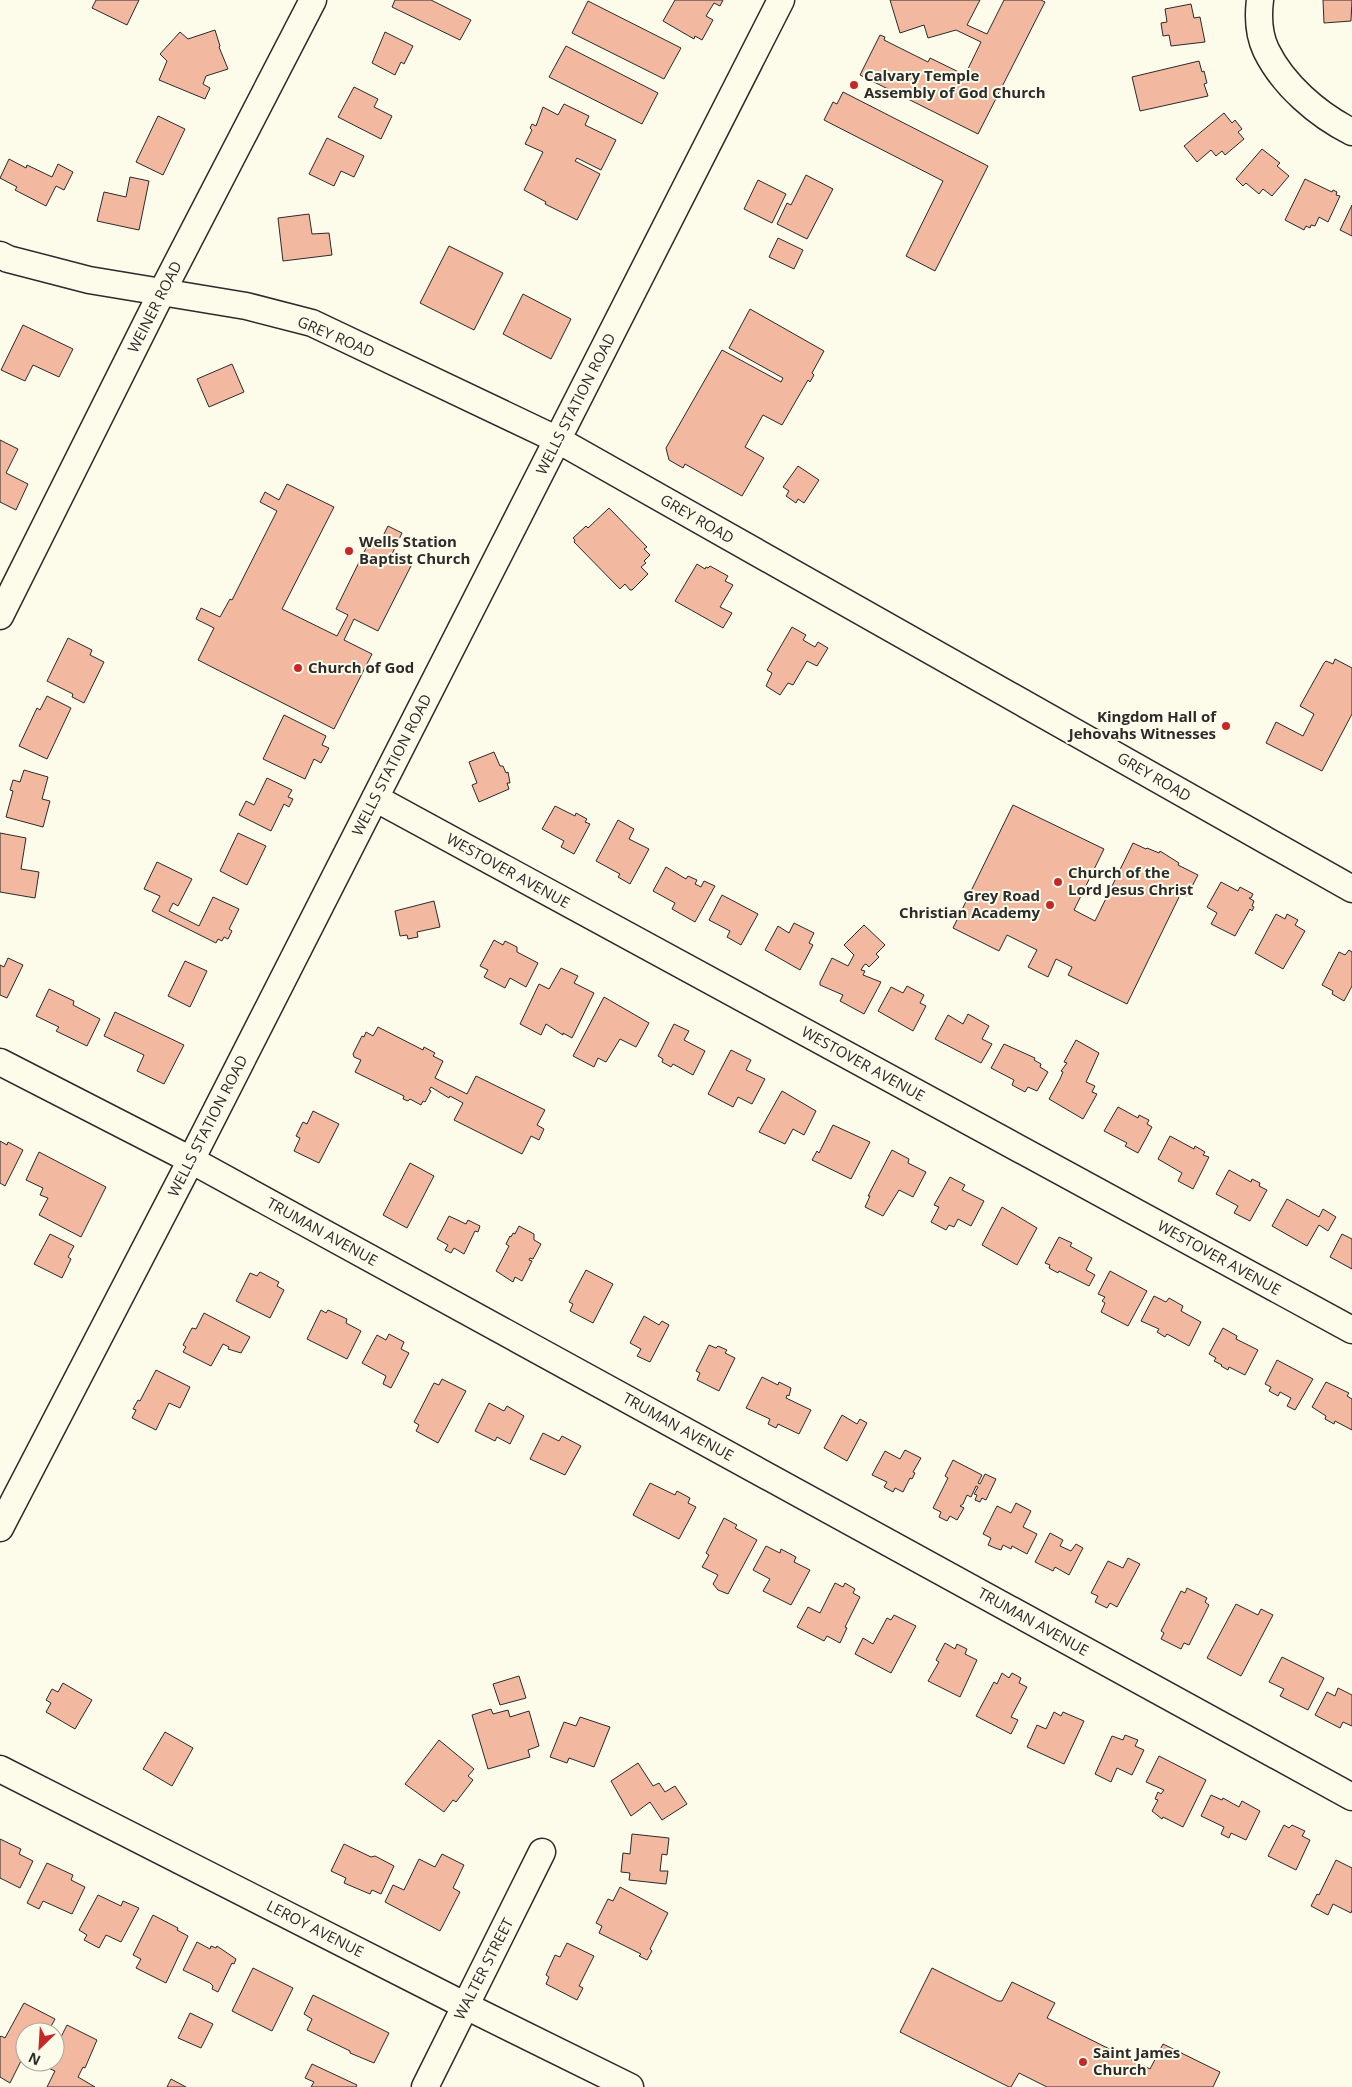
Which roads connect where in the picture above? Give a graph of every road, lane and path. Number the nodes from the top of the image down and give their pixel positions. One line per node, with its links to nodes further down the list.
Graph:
1 (781, 0): 7 (street, WELLS STATION ROAD)
2 (1260, 0): 4 (street)
3 (306, 2): 6 (street, WEINER ROAD)
4 (1352, 132)
5 (0, 255): 6 (street, GREY ROAD)
6 (162, 292): 7 (street, GREY ROAD); 8 (street, WEINER ROAD)
7 (558, 440): 9 (street, WELLS STATION ROAD); 10 (street, GREY ROAD)
8 (0, 616)
9 (375, 798): 12 (street, WELLS STATION ROAD); 13 (street, WESTOVER AVENUE)
10 (1352, 889)
11 (0, 1062): 12 (street, TRUMAN AVENUE)
12 (191, 1160): 14 (street, WELLS STATION ROAD); 16 (street, TRUMAN AVENUE)
13 (1352, 1330)
14 (0, 1528)
15 (0, 1769): 18 (street, LEROY AVENUE)
16 (1352, 1797)
17 (542, 1852): 18 (street, WALTER STREET)
18 (466, 2006): 19 (street, WALTER STREET); 20 (street, LEROY AVENUE)
19 (425, 2087)
20 (630, 2087)

